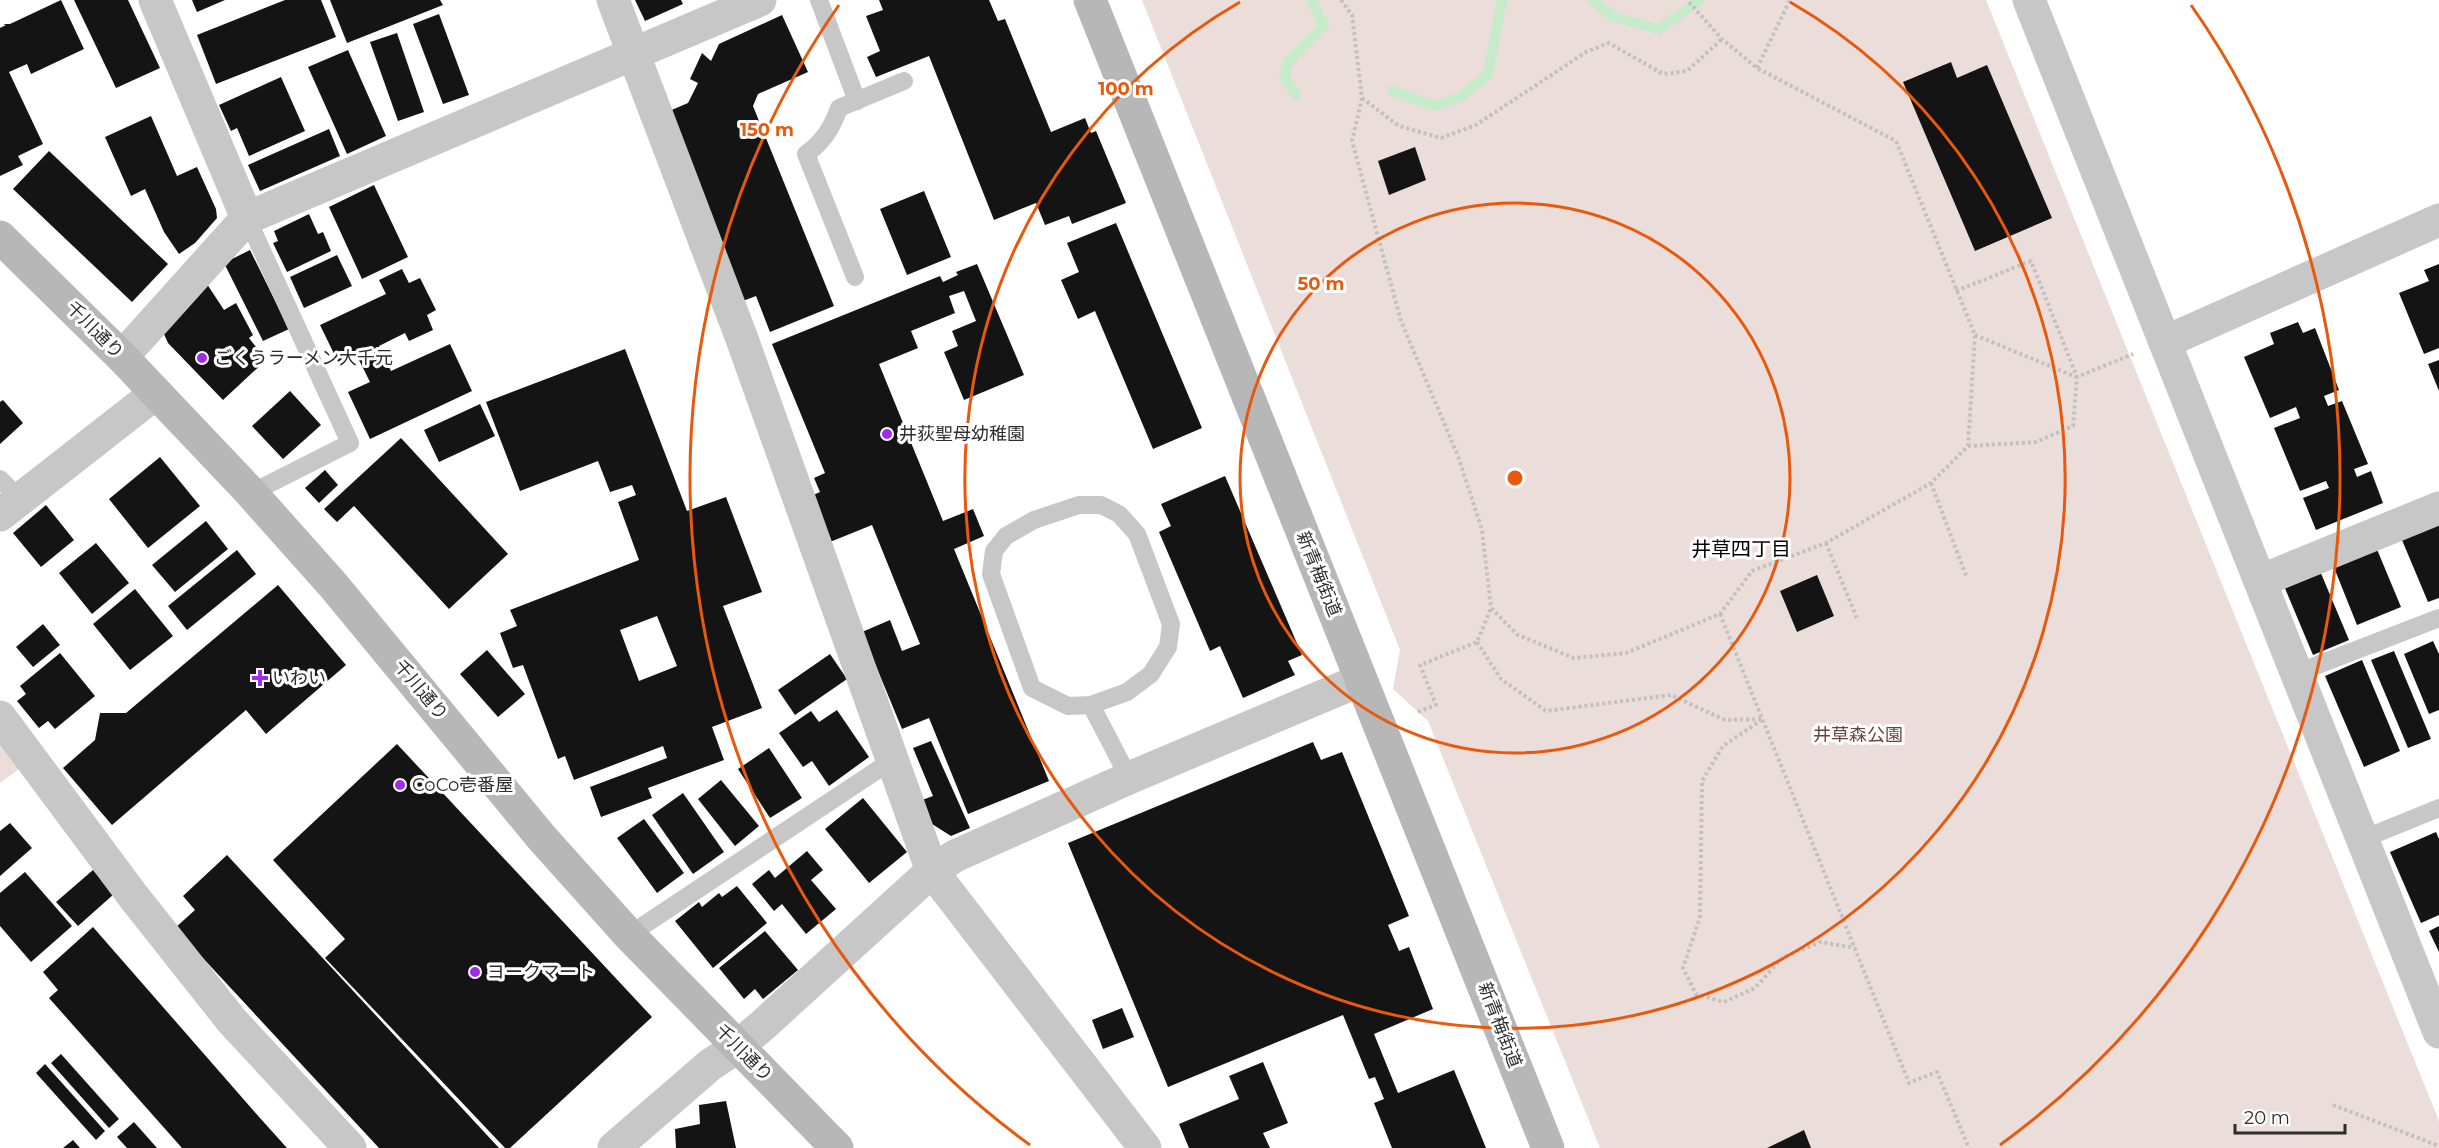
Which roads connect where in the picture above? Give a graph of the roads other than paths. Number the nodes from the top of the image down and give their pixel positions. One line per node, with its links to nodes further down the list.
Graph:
1 (155, 0): 10 (street)
2 (613, 0): 7 (street)
3 (760, 0): 7 (street)
4 (819, 0): 9 (lane)
5 (1090, 0): 23 (main road, 新青梅街道)
6 (2029, 0): 14 (street)
7 (635, 55): 10 (street); 26 (street)
8 (904, 81): 9 (lane)
9 (857, 100): 13 (lane)
10 (248, 218): 15 (street); 17 (lane)
11 (2439, 220): 14 (street)
12 (1, 239): 15 (main road, 千川通り)
13 (855, 277)
14 (2165, 342): 20 (street)
15 (122, 357): 16 (main road, 千川通り)
16 (156, 393): 17 (main road, 千川通り); 18 (street)
17 (251, 493): 31 (main road, 千川通り)
18 (7, 498)
19 (2439, 508): 20 (street)
20 (2260, 581): 22 (street)
21 (2439, 618): 22 (lane)
22 (2297, 673): 29 (street)
23 (1361, 680): 27 (street); 39 (main road, 新青梅街道)
24 (1091, 705): 24 (lane); 27 (lane)
25 (0, 717): 35 (street)
26 (891, 761): 30 (street); 31 (lane)
27 (1129, 778): 30 (street)
28 (2439, 808): 29 (lane)
29 (2363, 839): 32 (street)
30 (932, 870): 34 (street); 38 (street)
31 (629, 935): 34 (main road, 千川通り)
32 (2432, 996): 33 (street)
33 (2439, 1032)
34 (737, 1047): 36 (street); 37 (main road, 千川通り)
35 (350, 1148)
36 (614, 1148)
37 (837, 1148)
38 (1145, 1148)
39 (1548, 1148)

